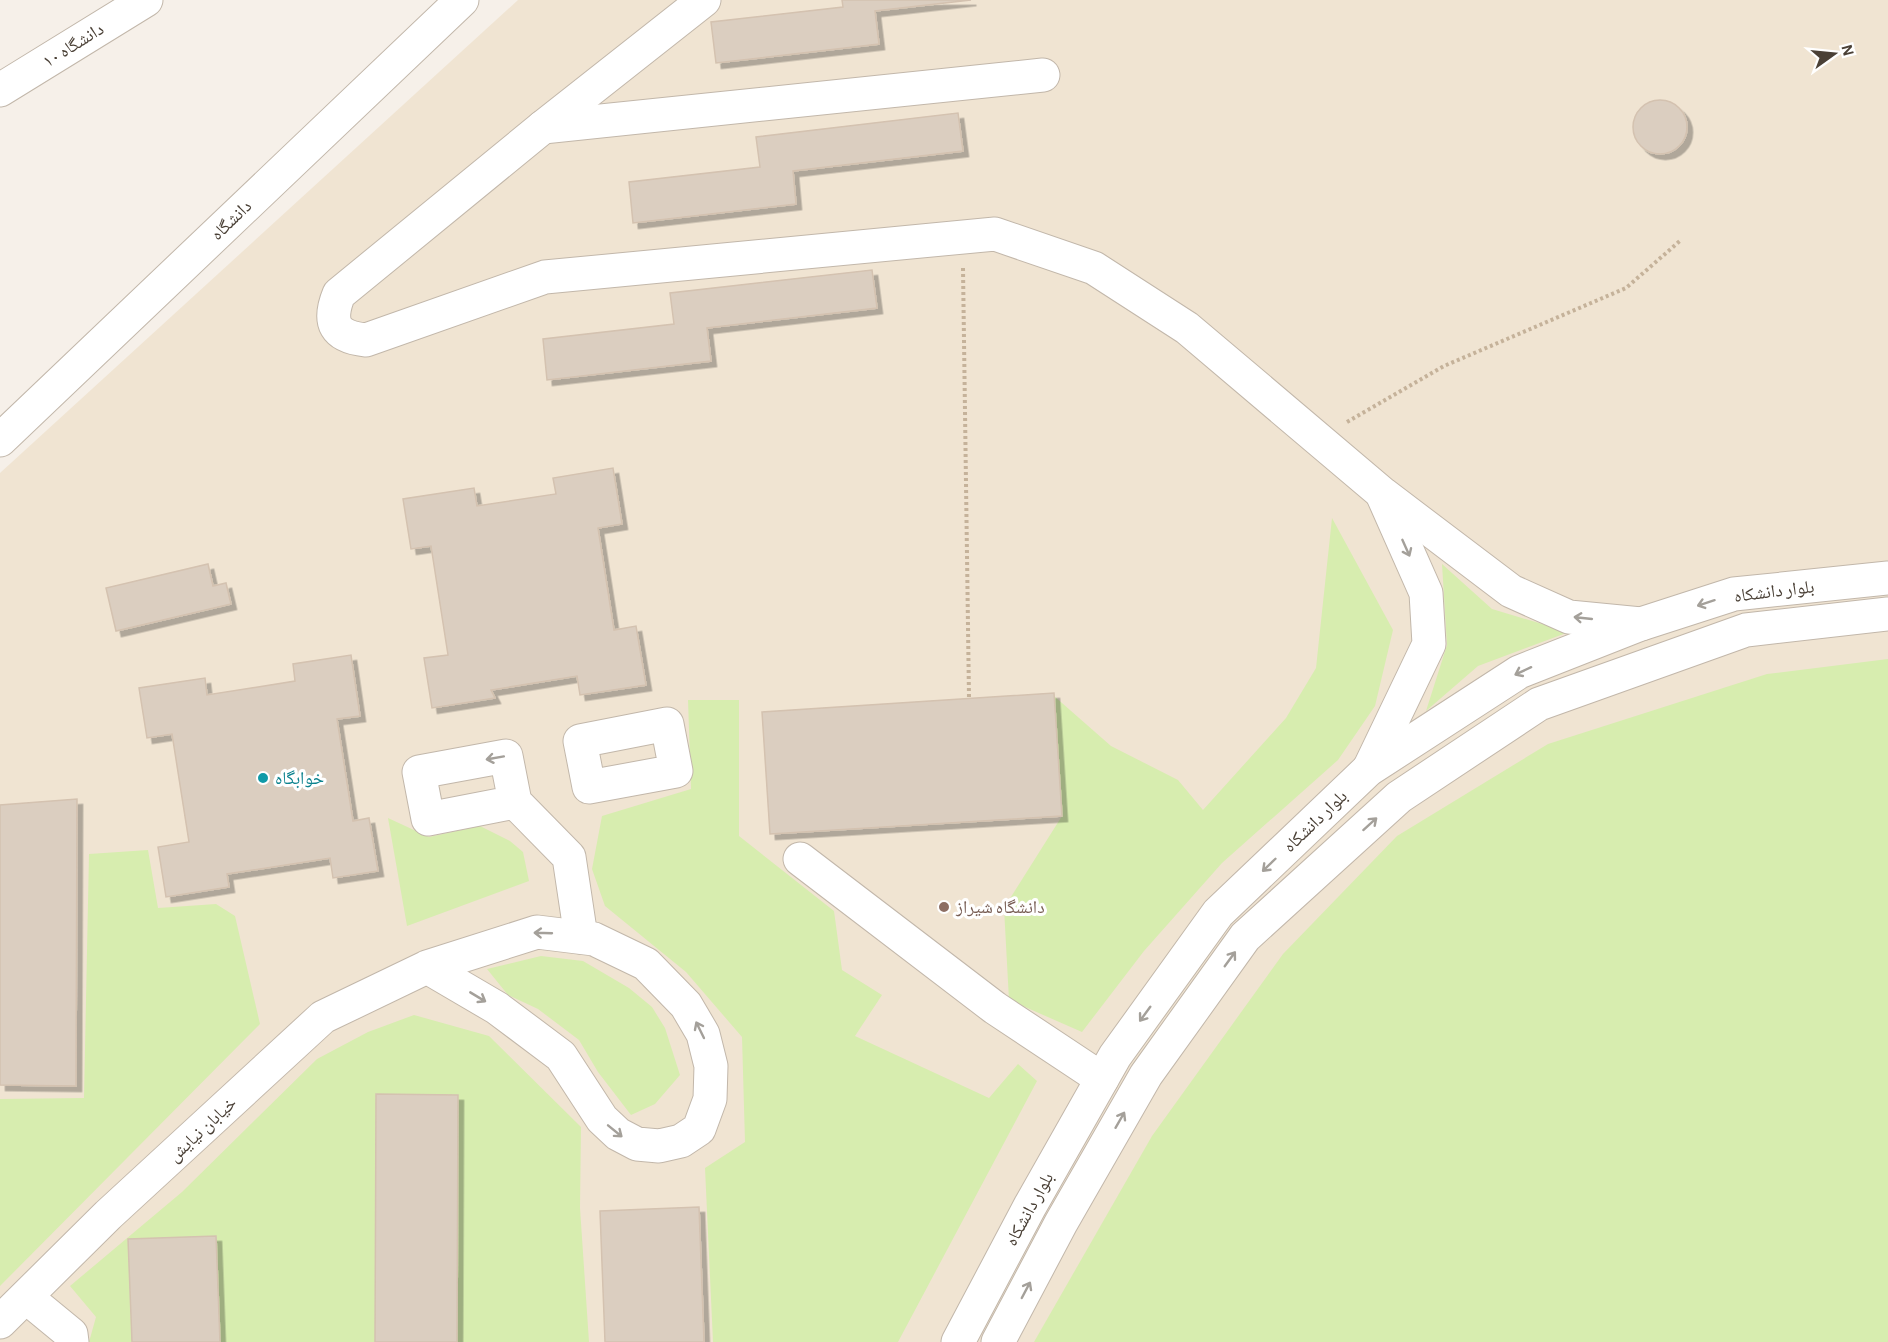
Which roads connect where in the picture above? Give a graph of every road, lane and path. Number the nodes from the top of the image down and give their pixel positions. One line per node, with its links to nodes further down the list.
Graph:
1 (146, 0): 5 (street, ۱۰ دانشگاه)
2 (462, 0): 10 (street, دانشگاه)
3 (704, 0): 6 (street)
4 (1043, 75): 6 (street)
5 (0, 90)
6 (543, 127): 7 (street)
7 (962, 237): 9 (street); 15 (path)
8 (1681, 240): 9 (path)
9 (1317, 439): 11 (street)
10 (0, 440)
11 (1383, 494): 14 (street, one-way to 11); 16 (street, one-way to 16)
12 (1888, 578): 14 (street, بلوار دانشکاه, one-way to 14)
13 (1888, 614): 26 (street, بلوار دانشکاه, one-way to 13)
14 (1641, 624): 16 (street, بلوار دانشکاه, one-way to 16)
15 (969, 698)
16 (1368, 770): 21 (street, بلوار دانشکاه, one-way to 21)
17 (515, 802): 19 (street)
18 (800, 859): 21 (street)
19 (581, 937): 20 (street, خیابان نیایش, one-way to 20); 20 (street, خیابان نیایش, one-way to 19)
20 (427, 967): 22 (street, خیابان نیایش)
21 (1102, 1079): 25 (street, بلوار دانشکاه)
22 (26, 1297): 23 (street, خیابان نیایش); 24 (street)
23 (0, 1322)
24 (72, 1342)
25 (958, 1342)
26 (998, 1342)

